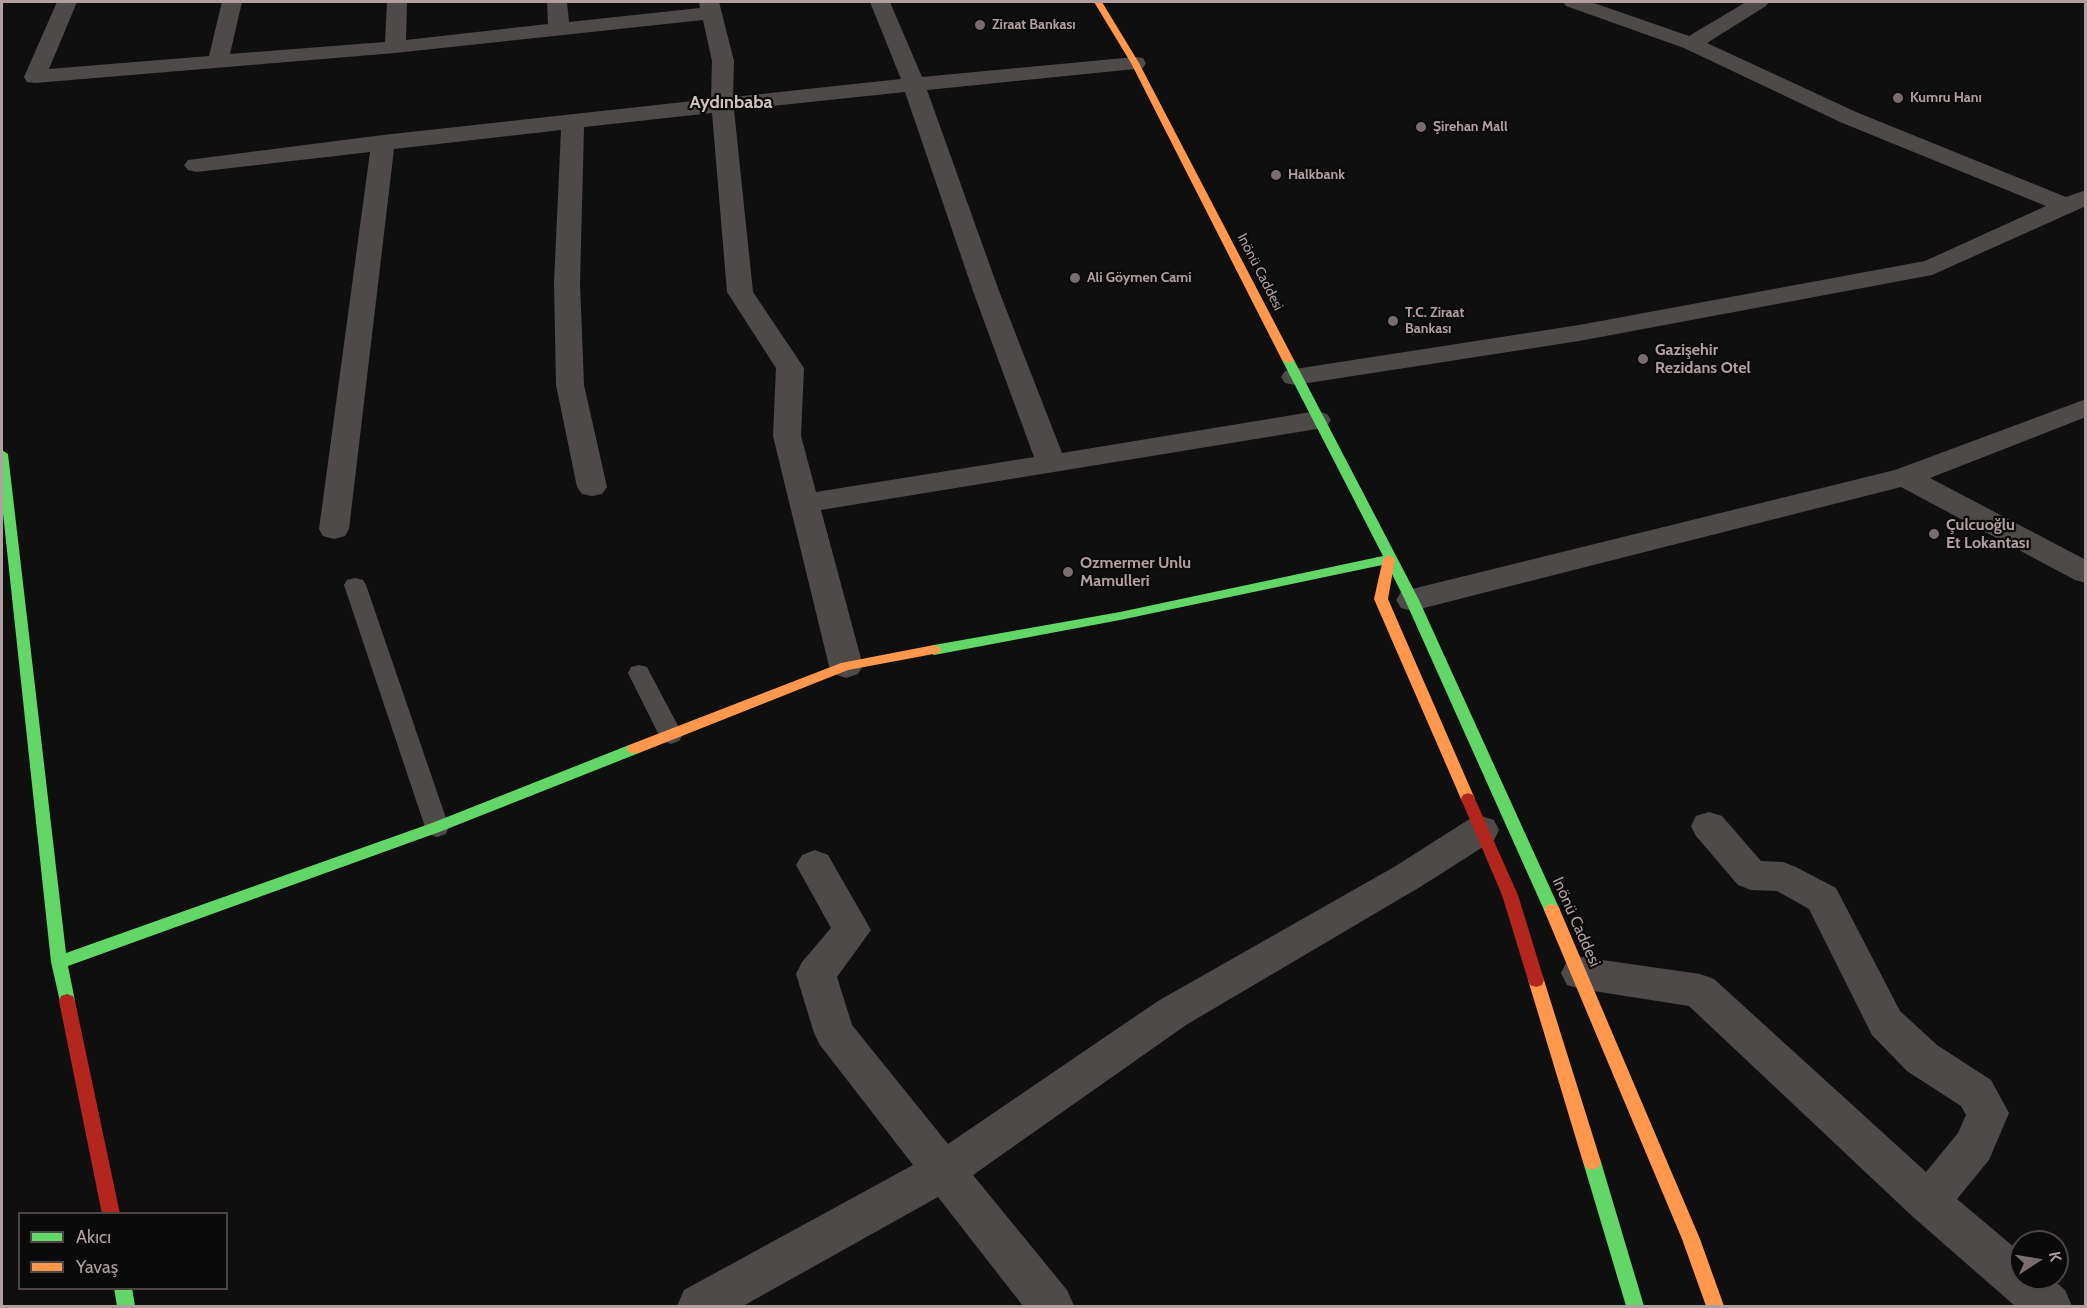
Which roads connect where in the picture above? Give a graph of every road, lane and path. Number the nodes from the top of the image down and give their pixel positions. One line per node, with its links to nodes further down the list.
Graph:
1 (67, 2): 13 (street)
2 (232, 2): 13 (street)
3 (397, 2): 12 (street)
4 (557, 2): 10 (street)
5 (880, 2): 15 (street)
6 (1098, 2): 14 (main road, Inönü Caddesi)
7 (1573, 2): 11 (street)
8 (1759, 2): 11 (street)
9 (710, 7): 10 (street); 16 (street)
10 (559, 30): 12 (street)
11 (1692, 44): 20 (street)
12 (395, 47): 13 (street)
13 (218, 62)
14 (1135, 63): 15 (street); 21 (main road, Inönü Caddesi)
15 (914, 85): 16 (street); 25 (street)
16 (722, 104): 17 (street); 28 (street)
17 (573, 122): 18 (street); 27 (street)
18 (383, 142): 19 (street); 29 (street)
19 (196, 165)
20 (2076, 202): 21 (street)
21 (1295, 377): 23 (main road, Inönü Caddesi)
22 (2085, 407): 26 (street)
23 (1317, 420): 25 (street); 30 (main road, Inönü Caddesi)
24 (2, 454): 41 (main road)
25 (1051, 463): 28 (street)
26 (1905, 477): 31 (street); 33 (street)
27 (592, 487)
28 (806, 503): 34 (street)
29 (334, 530)
30 (1389, 559): 33 (main road, Inönü Caddesi); 34 (main road); 39 (main road)
31 (2085, 573)
32 (355, 585): 38 (lane)
33 (1412, 600): 42 (main road, Inönü Caddesi)
34 (846, 666): 36 (main road)
35 (639, 673): 36 (lane)
36 (671, 735): 38 (main road)
37 (1709, 826): 44 (street)
38 (437, 827): 41 (main road)
39 (1481, 830): 43 (street); 50 (main road)
40 (815, 865): 43 (street)
41 (59, 962): 45 (main road)
42 (1581, 973): 44 (street); 51 (main road, Inönü Caddesi)
43 (942, 1172): 48 (street); 49 (street)
44 (1928, 1202): 52 (street)
45 (111, 1212)
46 (123, 1290): 47 (main road)
47 (126, 1306)
48 (699, 1306)
49 (1051, 1306)
50 (1635, 1306)
51 (1715, 1306)
52 (2049, 1306)

